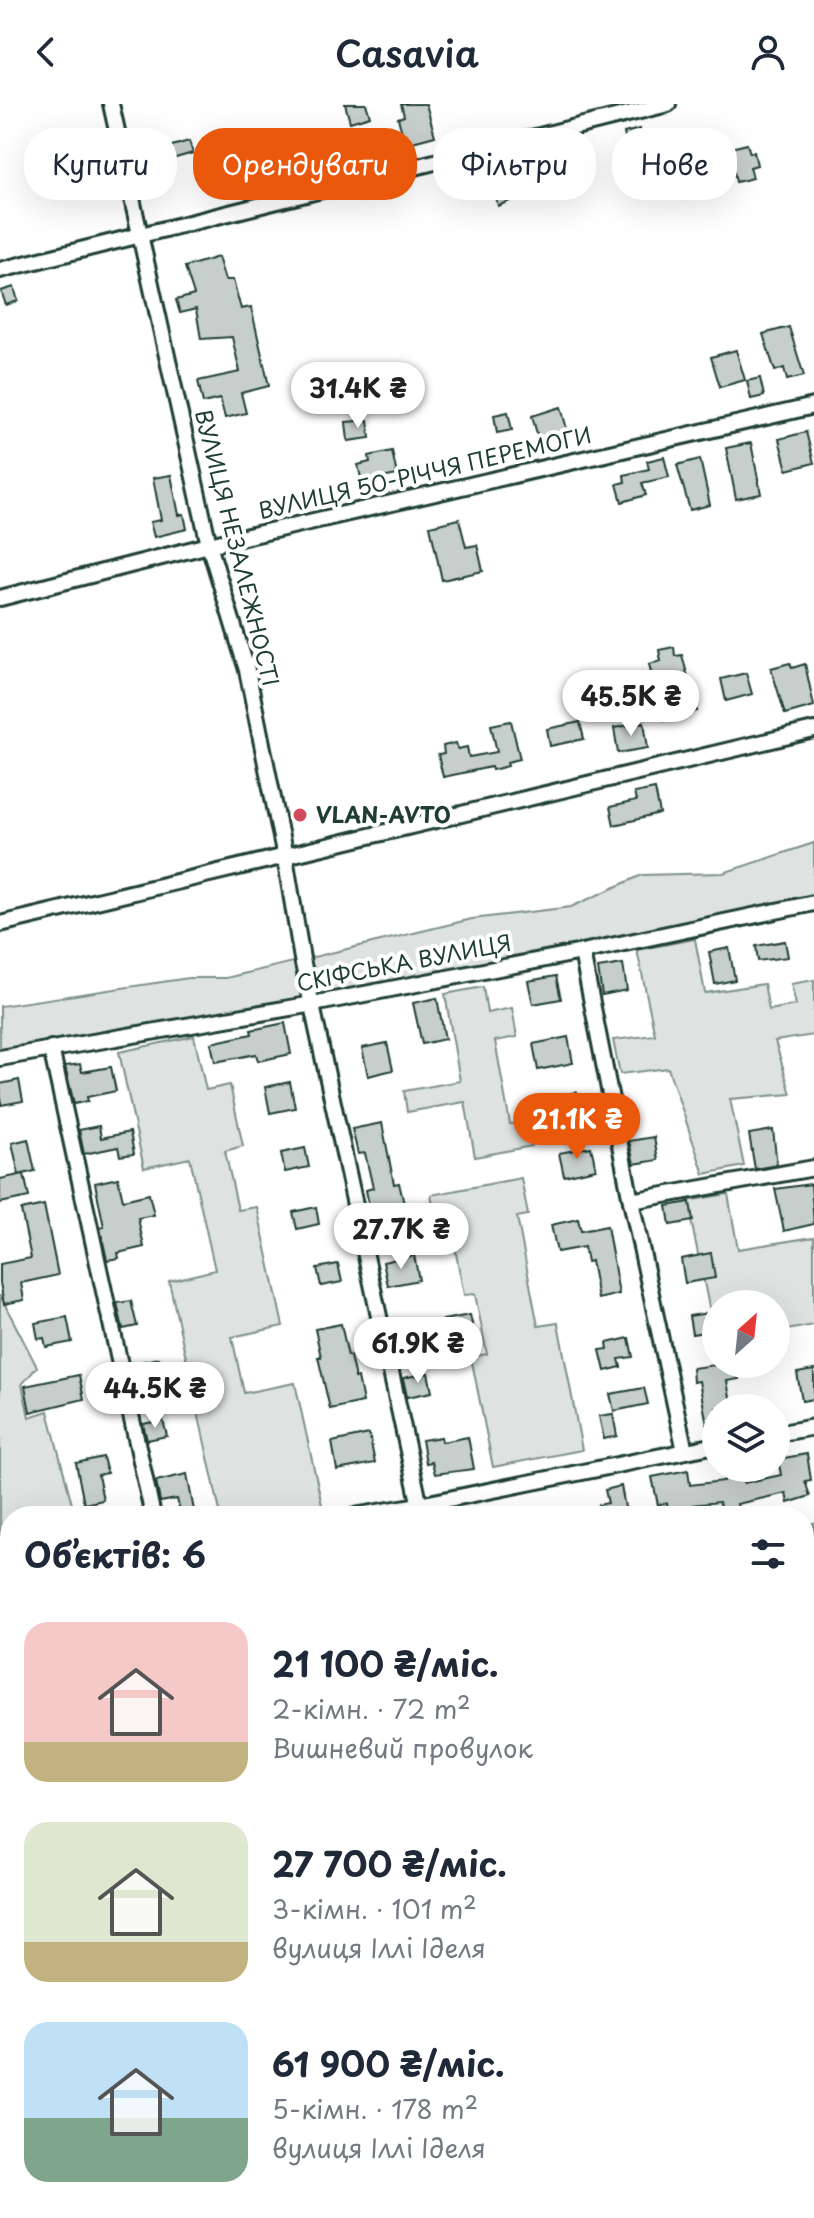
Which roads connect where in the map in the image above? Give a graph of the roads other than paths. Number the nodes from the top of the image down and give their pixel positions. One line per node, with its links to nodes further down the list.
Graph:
1 (111, 104): 3 (street, ВУЛИЦЯ НЕЗАЛЕЖНОСТІ)
2 (668, 104): 3 (street)
3 (139, 235): 4 (street); 6 (street, ВУЛИЦЯ НЕЗАЛЕЖНОСТІ)
4 (0, 270)
5 (814, 406): 6 (street, ВУЛИЦЯ 50-РІЧЧЯ ПЕРЕМОГИ)
6 (209, 545): 7 (street, ВУЛИЦЯ 50-РІЧЧЯ ПЕРЕМОГИ); 9 (street, ВУЛИЦЯ НЕЗАЛЕЖНОСТІ)
7 (0, 598)
8 (814, 730): 9 (street)
9 (285, 857): 11 (street); 13 (street, ВУЛИЦЯ НЕЗАЛЕЖНОСТІ)
10 (814, 903): 12 (street, СКІФСЬКА ВУЛИЦЯ)
11 (0, 924)
12 (582, 952): 13 (street, СКІФСЬКА ВУЛИЦЯ); 17 (street)
13 (313, 1004): 14 (street, СКІФСЬКА ВУЛИЦЯ); 23 (street, ВУЛИЦЯ НЕЗАЛЕЖНОСТІ)
14 (51, 1048): 15 (street, СКІФСЬКА ВУЛИЦЯ); 22 (street)
15 (0, 1058)
16 (814, 1168): 17 (street)
17 (631, 1201): 21 (street)
18 (814, 1427): 19 (street)
19 (790, 1431)
20 (702, 1448): 21 (street)
21 (685, 1451): 24 (street)
22 (151, 1506)
23 (420, 1506)
24 (443, 1506)

